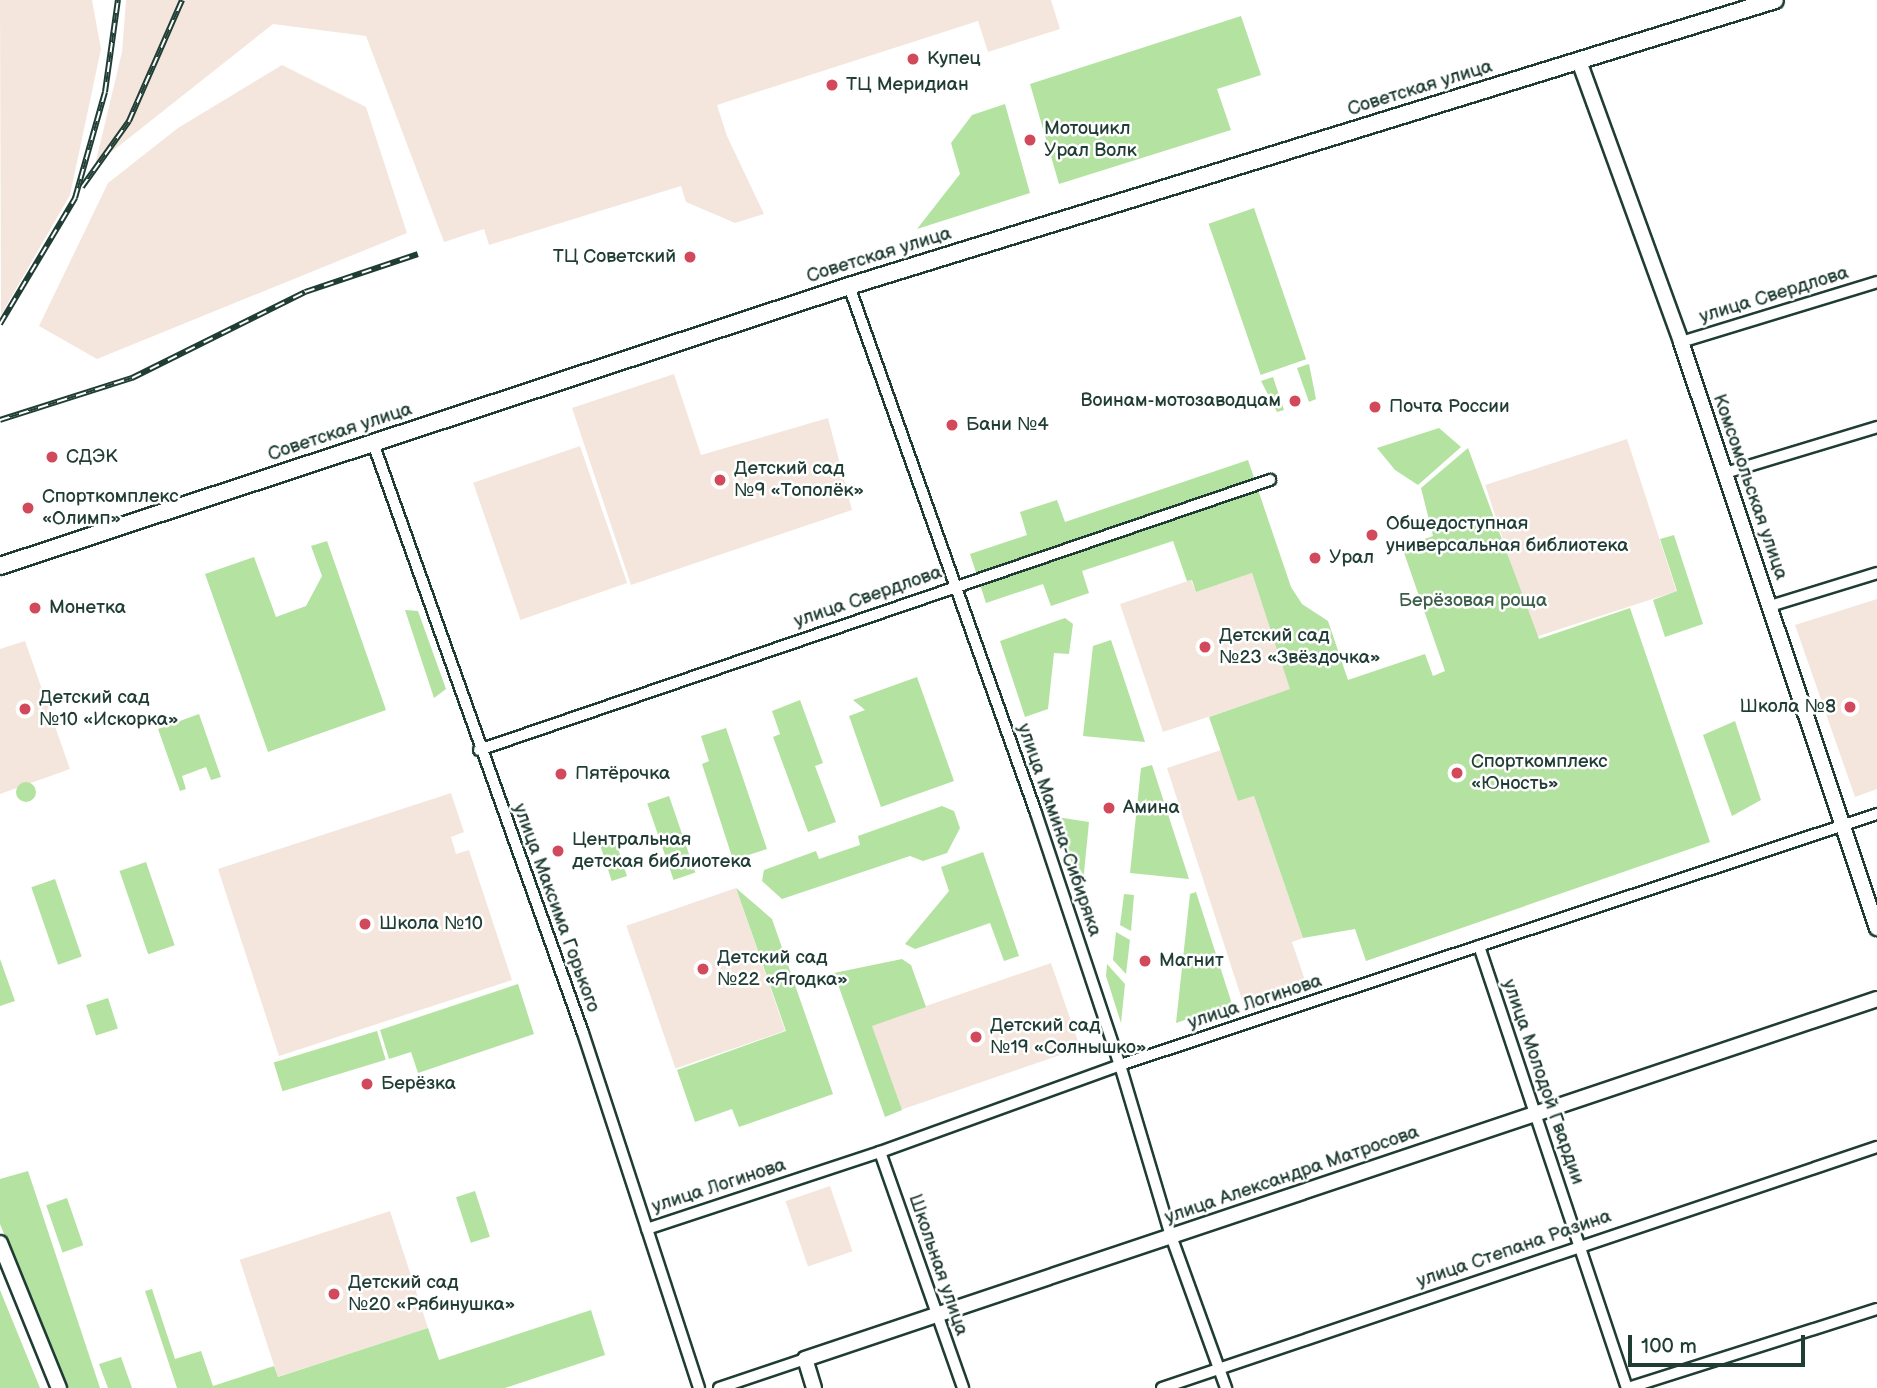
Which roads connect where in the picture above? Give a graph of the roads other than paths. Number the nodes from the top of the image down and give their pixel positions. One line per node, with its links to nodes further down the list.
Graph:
1 (1775, 0): 2 (main road, Советская улица)
2 (1579, 61): 4 (main road, Советская улица); 5 (street, Комсомольская улица)
3 (1877, 282): 5 (street, улица Свердлова)
4 (849, 286): 7 (main road, Советская улица); 12 (street, улица Мамина-Сибиряка)
5 (1681, 342): 8 (street, Комсомольская улица)
6 (1877, 427): 8 (street)
7 (373, 443): 10 (main road, Советская улица); 14 (street, улица Максима Горького)
8 (1725, 473): 13 (street, Комсомольская улица)
9 (1270, 480): 12 (street, улица Свердлова)
10 (0, 566)
11 (1877, 573): 13 (street)
12 (955, 585): 14 (street, улица Свердлова); 20 (street, улица Мамина-Сибиряка)
13 (1770, 606): 16 (street, Комсомольская улица)
14 (480, 750): 24 (street, улица Максима Горького)
15 (1877, 814): 16 (street, улица Логинова)
16 (1843, 825): 17 (street, Комсомольская улица); 18 (street, улица Логинова)
17 (1877, 928)
18 (1479, 946): 20 (street, улица Логинова); 21 (street, улица Молодой Гвардии)
19 (1877, 999): 21 (street, улица Александра Матросова)
20 (1120, 1065): 23 (street, улица Логинова); 25 (street, улица Мамина-Сибиряка)
21 (1534, 1114): 25 (street, улица Александра Матросова); 27 (street, улица Молодой Гвардии)
22 (1877, 1147): 27 (street, улица Степана Разина)
23 (880, 1152): 24 (street, улица Логинова); 29 (street, Школьная улица)
24 (647, 1229): 33 (street, улица Максима Горького)
25 (1171, 1236): 29 (street, улица Александра Матросова); 31 (street, улица Мамина-Сибиряка)
26 (0, 1243): 32 (street)
27 (1580, 1245): 31 (street, улица Степана Разина); 39 (street, улица Молодой Гвардии)
28 (1877, 1309): 39 (street)
29 (937, 1316): 30 (street, улица Александра Матросова); 36 (street, Школьная улица)
30 (806, 1359): 34 (street, улица Александра Матросова); 35 (street)
31 (1220, 1368): 37 (street, улица Степана Разина); 38 (street, улица Мамина-Сибиряка)
32 (59, 1388)
33 (699, 1388)
34 (719, 1388)
35 (814, 1388)
36 (963, 1388)
37 (1162, 1388)
38 (1226, 1388)
39 (1628, 1388)

